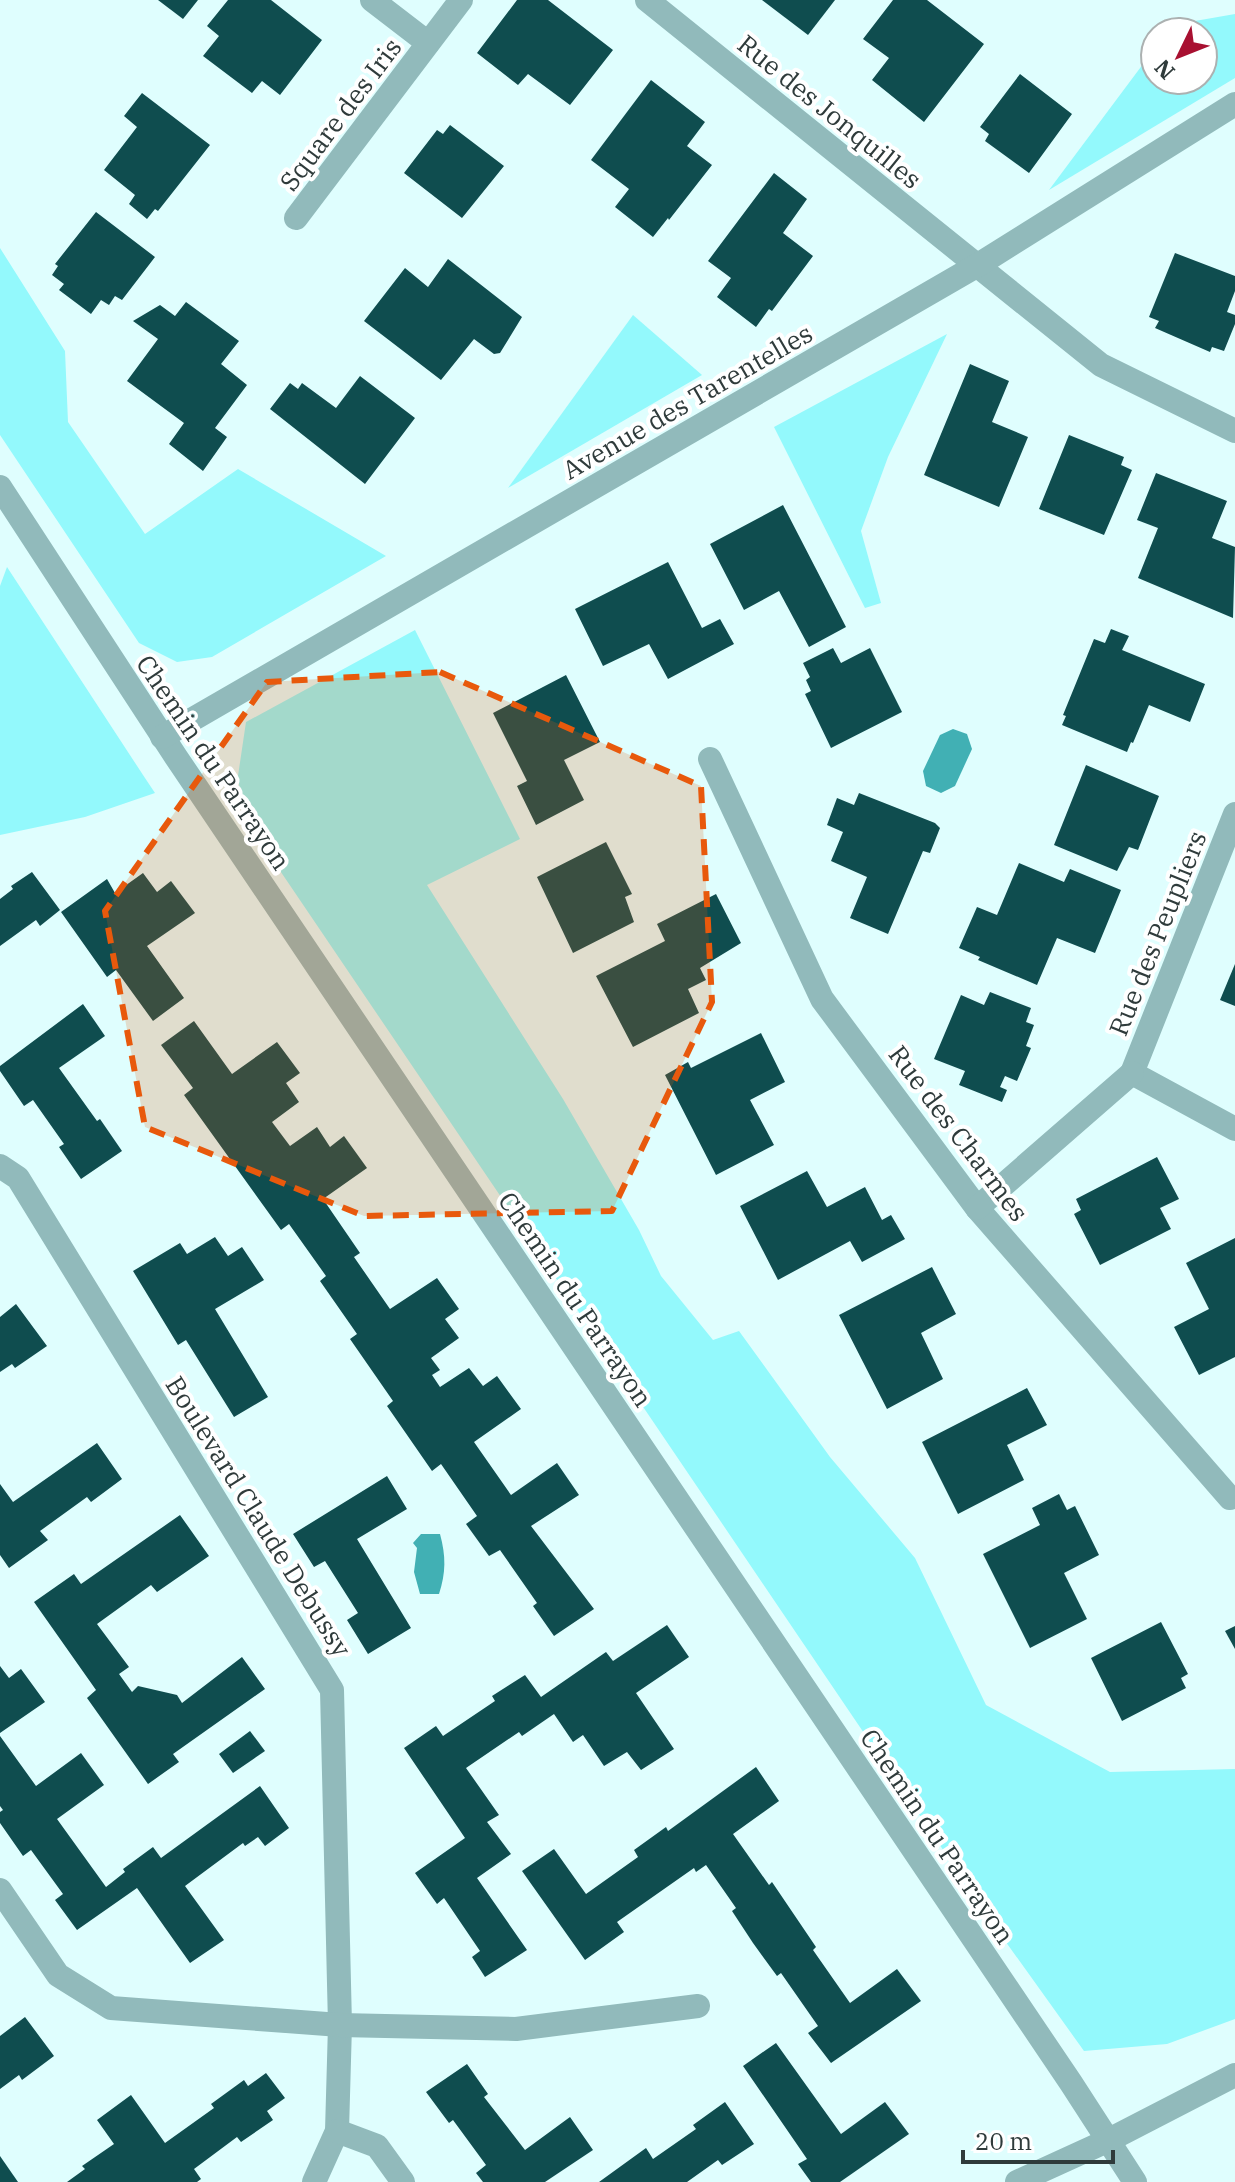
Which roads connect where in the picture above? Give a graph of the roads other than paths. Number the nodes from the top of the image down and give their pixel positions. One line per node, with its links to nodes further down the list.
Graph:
1 (372, 0): 4 (street)
2 (461, 0): 4 (street)
3 (647, 0): 7 (street, Rue des Jonquilles)
4 (428, 43): 6 (street, Square des Iris)
5 (1235, 104): 7 (street, Avenue des Tarentelles)
6 (296, 218)
7 (978, 265): 8 (street, Rue des Jonquilles); 10 (street, Avenue des Tarentelles)
8 (1235, 431)
9 (0, 487): 10 (street, Chemin du Parrayon)
10 (162, 737): 23 (street, Chemin du Parrayon)
11 (710, 759): 16 (street, Rue des Charmes)
12 (1235, 814): 13 (street, Rue des Peupliers)
13 (1132, 1073): 14 (street, Rue des Peupliers); 16 (street, Rue des Peupliers)
14 (1235, 1129)
15 (0, 1166): 20 (street, Boulevard Claude Debussy)
16 (977, 1208): 17 (street, Rue des Charmes)
17 (1230, 1498)
18 (0, 1890): 20 (street)
19 (698, 2006): 20 (street)
20 (340, 2025): 22 (street, Boulevard Claude Debussy)
21 (1235, 2075): 23 (street)
22 (337, 2131): 24 (street, Boulevard Claude Debussy); 25 (street)
23 (1109, 2140): 26 (street); 27 (street, Chemin du Parrayon)
24 (314, 2182)
25 (403, 2182)
26 (1017, 2182)
27 (1135, 2182)

